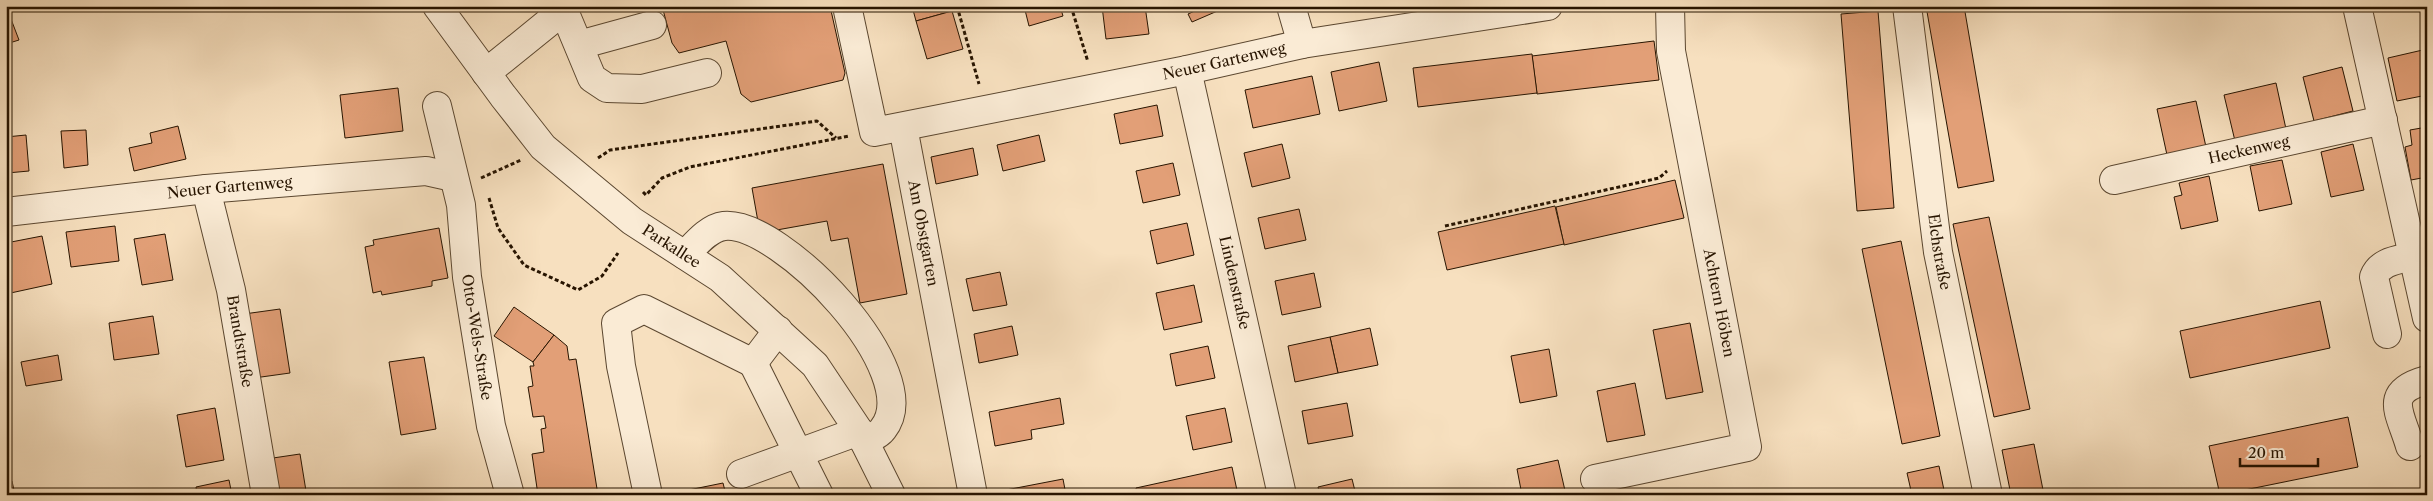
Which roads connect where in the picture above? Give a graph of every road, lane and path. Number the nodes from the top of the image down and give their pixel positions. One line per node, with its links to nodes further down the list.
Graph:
1 (437, 6): 16 (street, Parkallee)
2 (556, 6): 16 (street)
3 (562, 6): 13 (street)
4 (847, 6): 23 (street)
5 (957, 6): 20 (path)
6 (1071, 6): 18 (path)
7 (1291, 6): 14 (street)
8 (1670, 6): 26 (street, Achtern Höben)
9 (1907, 6): 56 (street, Elchstraße)
10 (2357, 6): 21 (street)
11 (1541, 7): 14 (street, Neuer Gartenweg)
12 (652, 26): 13 (street)
13 (578, 44): 17 (street)
14 (1302, 44): 15 (street, Neuer Gartenweg)
15 (1187, 70): 18 (street, Neuer Gartenweg); 55 (street, Lindenstraße)
16 (486, 73): 25 (street, Parkallee)
17 (707, 73)
18 (1096, 89): 20 (street, Neuer Gartenweg)
19 (437, 106): 28 (street, Otto-Wels-Straße)
20 (987, 111): 22 (street, Neuer Gartenweg)
21 (2383, 120): 29 (street, Heckenweg); 38 (street)
22 (903, 127): 23 (street); 54 (street, Am Obstgarten)
23 (874, 132): 24 (path)
24 (836, 138): 27 (path); 33 (path)
25 (543, 147): 27 (street, Parkallee); 30 (path)
26 (1690, 150): 35 (path); 48 (street, Achtern Höben)
27 (575, 173): 37 (street, Parkallee)
28 (453, 177): 31 (street, Neuer Gartenweg); 50 (street, Otto-Wels-Straße)
29 (2114, 180)
30 (486, 186)
31 (206, 189): 34 (street, Neuer Gartenweg); 49 (street, Brandtstraße)
32 (488, 195): 36 (path)
33 (646, 195)
34 (6, 212)
35 (1445, 226)
36 (618, 253)
37 (684, 255): 40 (street, Parkallee); 44 (street)
38 (2413, 256): 39 (street); 41 (street)
39 (2427, 318)
40 (778, 330): 42 (street); 44 (street, Parkallee)
41 (2387, 334)
42 (753, 363): 46 (street); 51 (street)
43 (2427, 380): 45 (street)
44 (862, 436): 46 (street); 53 (street, Parkallee)
45 (2410, 446)
46 (798, 454): 47 (street); 52 (street)
47 (741, 474)
48 (1595, 479)
49 (266, 495)
50 (510, 495)
51 (648, 495)
52 (818, 495)
53 (891, 495)
54 (973, 495)
55 (1282, 495)
56 (1988, 495)

